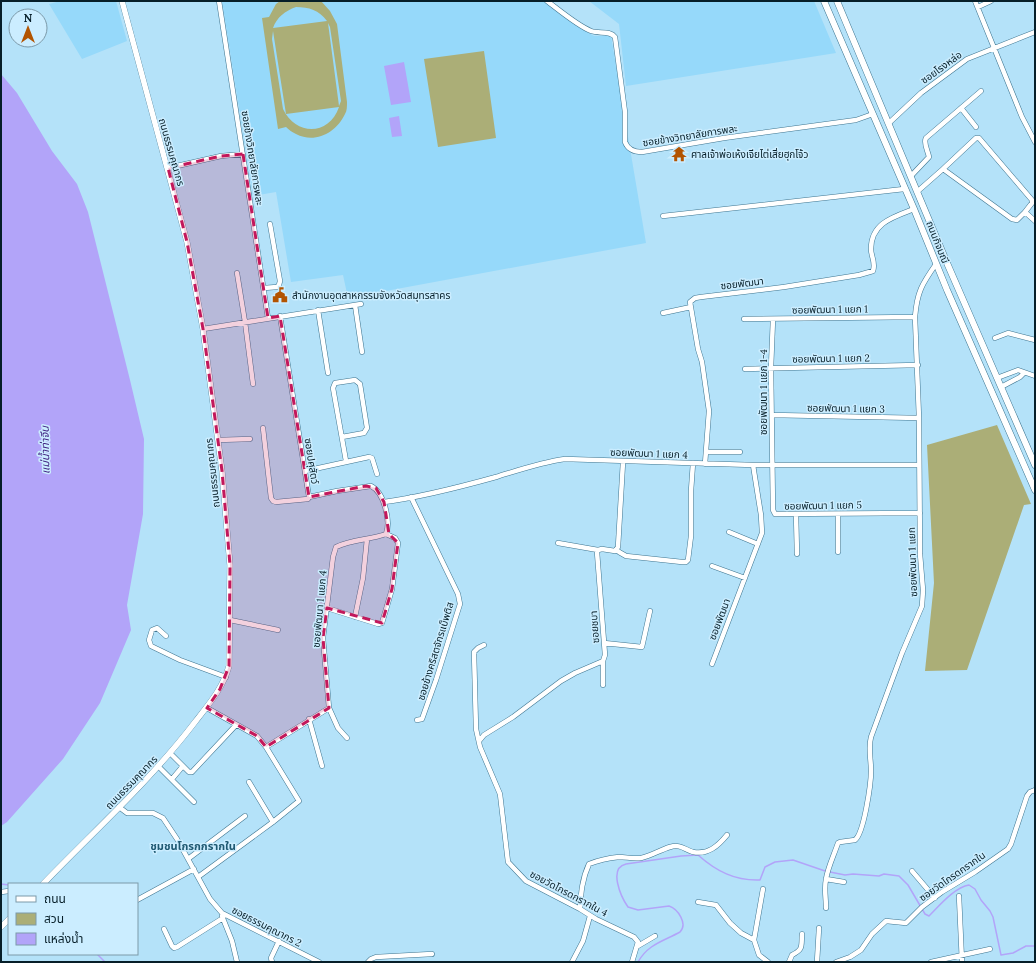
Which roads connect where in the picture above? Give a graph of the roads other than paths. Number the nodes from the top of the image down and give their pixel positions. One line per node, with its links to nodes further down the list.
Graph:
1 (122, 1): 18 (street, ถนนธรรมคุณากร)
2 (219, 1): 17 (street, ซอยข้างวิทยาลัยการพละ)
3 (547, 1): 13 (street, ซอยข้างวิทยาลัยการพละ)
4 (824, 1): 13 (main road, ถนนกิจมณี)
5 (837, 1): 14 (main road, ถนนกิจมณี)
6 (975, 1): 8 (street)
7 (991, 1): 8 (street)
8 (978, 7): 10 (street)
9 (1035, 32): 10 (street, ซอยโรงหล่อ)
10 (995, 47): 14 (street, ซอยโรงหล่อ); 16 (street)
11 (980, 91): 12 (street)
12 (961, 108): 15 (street); 20 (street)
13 (873, 114): 21 (main road, ถนนกิจมณี)
14 (889, 123): 20 (main road, ถนนกิจมณี)
15 (976, 127)
16 (1035, 142)
17 (243, 154): 18 (street); 30 (street, ซอยข้างวิทยาลัยการพละ)
18 (168, 168): 42 (street, ถนนธรรมคุณากร)
19 (943, 169): 22 (street); 24 (street); 24 (street)
20 (911, 176): 22 (main road, ถนนกิจมณี)
21 (904, 189): 23 (main road, ถนนกิจมณี); 25 (street)
22 (918, 191): 52 (main road, ถนนกิจมณี)
23 (914, 209): 28 (main road, ถนนกิจมณี); 33 (street, ซอยพัฒนา)
24 (1025, 212): 26 (street)
25 (663, 216)
26 (1035, 221)
27 (270, 224): 30 (street)
28 (936, 264): 37 (street, ซอยพัฒนา 1 แยก); 73 (main road, ถนนกิจมณี)
29 (237, 273): 41 (street)
30 (264, 288): 38 (street, ซอยข้างวิทยาลัยการพละ)
31 (362, 304): 32 (street)
32 (355, 305): 34 (street); 45 (street)
33 (690, 307): 35 (street); 61 (street)
34 (318, 310): 36 (street); 49 (street)
35 (663, 313)
36 (280, 316): 38 (street); 71 (street, ซอยปศุสัตว์)
37 (916, 317): 40 (street, ซอยพัฒนา 1 แยก 1); 46 (street, ซอยพัฒนา 1 แยก)
38 (268, 318): 41 (street)
39 (744, 319): 40 (street, ซอยพัฒนา 1 แยก 1)
40 (773, 319): 47 (street, ซอยพัฒนา 1 แยก 1-4)
41 (245, 322): 42 (street); 53 (street)
42 (203, 329): 60 (street, ถนนธรรมคุณากร)
43 (995, 338): 44 (street)
44 (1035, 340)
45 (362, 352)
46 (918, 365): 47 (street, ซอยพัฒนา 1 แยก 2); 56 (street, ซอยพัฒนา 1 แยก)
47 (771, 368): 48 (street, ซอยพัฒนา 1 แยก 2); 55 (street, ซอยพัฒนา 1 แยก 1-4)
48 (745, 369)
49 (328, 373)
50 (1024, 373): 51 (street); 52 (street); 54 (street)
51 (1035, 376)
52 (997, 378): 54 (main road, ถนนกิจมณี)
53 (253, 384)
54 (1002, 387): 70 (main road, ถนนกิจมณี)
55 (772, 415): 56 (street, ซอยพัฒนา 1 แยก 3); 68 (street, ซอยพัฒนา 1 แยก 1-4)
56 (919, 418): 69 (street, ซอยพัฒนา 1 แยก)
57 (263, 428): 74 (street, ซอยปศุสัตว์)
58 (342, 437): 58 (street); 63 (street)
59 (250, 439): 60 (street)
60 (218, 440): 94 (street, ถนนธรรมคุณากร)
61 (706, 452): 62 (street); 66 (street)
62 (740, 452)
63 (346, 461): 71 (street); 72 (street)
64 (623, 462): 65 (street, ซอยพัฒนา 1 แยก 4); 75 (street, ซอยพัฒนา 1 แยก 4); 86 (street)
65 (693, 463): 66 (street, ซอยพัฒนา 1 แยก 4); 86 (street)
66 (705, 464): 67 (street, ซอยพัฒนา 1 แยก 4)
67 (753, 465): 68 (street, ซอยพัฒนา 1 แยก 4); 84 (street, ซอยพัฒนา)
68 (772, 465): 69 (street, ซอยพัฒนา 1 แยก 4); 78 (street, ซอยพัฒนา 1 แยก 5)
69 (919, 465): 77 (street, ซอยพัฒนา 1 แยก)
70 (1035, 465)
71 (305, 471): 74 (street, ซอยปศุสัตว์)
72 (377, 474)
73 (1035, 490)
74 (309, 497): 76 (street)
75 (411, 497): 76 (street, ซอยพัฒนา 1 แยก 4); 106 (street, ซอยข้างคริสตจักรแบ็พติส)
76 (384, 502): 81 (street)
77 (920, 513): 79 (street, ซอยพัฒนา 1 แยก 5); 127 (street, ซอยพัฒนา 1 แยก)
78 (796, 514): 79 (street, ซอยพัฒนา 1 แยก 5); 88 (street)
79 (838, 514): 87 (street)
80 (729, 532): 84 (street)
81 (386, 534): 82 (street, ซอยพัฒนา 1 แยก 4); 93 (street)
82 (367, 539): 91 (street, ซอยพัฒนา 1 แยก 4); 93 (street)
83 (558, 543): 85 (street)
84 (758, 544): 90 (street, ซอยพัฒนา)
85 (598, 550): 86 (street); 97 (street, ซอยชบา)
86 (617, 550)
87 (838, 552)
88 (797, 554)
89 (712, 566): 90 (street)
90 (745, 578): 100 (street, ซอยพัฒนา)
91 (327, 608): 93 (street); 104 (street, ซอยพัฒนา 1 แยก 4)
92 (650, 611): 97 (street)
93 (355, 617)
94 (230, 620): 95 (street); 101 (street, ถนนธรรมคุณากร)
95 (278, 630)
96 (166, 636): 101 (street)
97 (604, 643): 99 (street, ซอยชบา)
98 (484, 645): 109 (street, ซอยวัดโกรดกรากใน 4)
99 (604, 661): 102 (street, ซอยชบา); 109 (street)
100 (712, 664)
101 (226, 677): 103 (street, ถนนธรรมคุณากร)
102 (602, 685)
103 (207, 708): 107 (street); 111 (street, ถนนธรรมคุณากร)
104 (329, 708): 105 (street); 108 (street, ซอยพัฒนา 1 แยก 4)
105 (309, 720): 110 (street); 114 (street)
106 (417, 720)
107 (236, 725): 110 (street); 113 (street)
108 (347, 738)
109 (479, 740): 137 (street, ซอยวัดโกรดกรากใน 4)
110 (266, 747): 121 (street)
111 (170, 753): 112 (street, ถนนธรรมคุณากร); 113 (street)
112 (158, 766): 115 (street); 119 (street, ถนนธรรมคุณากร)
113 (183, 766): 115 (street)
114 (322, 766)
115 (172, 779): 118 (street)
116 (249, 782): 121 (street)
117 (1035, 790): 132 (street, ซอยวัดโกรดกรากใน)
118 (194, 802)
119 (119, 807): 123 (street, ซอยธรรมคุณากร 2); 129 (street, ถนนธรรมคุณากร)
120 (245, 816): 123 (street)
121 (273, 822): 126 (street)
122 (727, 835): 137 (street)
123 (188, 859): 124 (street, ซอยธรรมคุณากร 2)
124 (194, 870): 126 (street, ซอยธรรมคุณากร 2); 133 (street)
125 (912, 870): 132 (street)
126 (198, 877): 135 (street, ซอยธรรมคุณากร 2)
127 (826, 879): 128 (street); 136 (street, ซอยพัฒนา 1 แยก)
128 (844, 882)
129 (44, 883)
130 (763, 889): 144 (street)
131 (959, 896): 149 (street)
132 (935, 898): 159 (street, ซอยวัดโกรดกรากใน)
133 (138, 899)
134 (698, 902): 144 (street)
135 (217, 908): 139 (street); 145 (street, ซอยธรรมคุณากร 2)
136 (826, 908)
137 (580, 910): 138 (street, ซอยวัดโกรดกรากใน 4)
138 (590, 916): 146 (street, ซอยวัดโกรดกรากใน 4); 154 (street)
139 (223, 918): 141 (street); 150 (street)
140 (819, 928): 158 (street)
141 (164, 929)
142 (802, 934): 157 (street)
143 (655, 936): 146 (street)
144 (754, 940): 156 (street)
145 (279, 941): 151 (street); 152 (street, ซอยธรรมคุณากร 2)
146 (638, 946): 155 (street)
147 (990, 949): 149 (street)
148 (432, 954): 153 (street)
149 (962, 955): 160 (street); 161 (street)
150 (236, 962)
151 (272, 962)
152 (319, 962)
153 (368, 962)
154 (572, 962)
155 (632, 962)
156 (768, 962)
157 (789, 962)
158 (817, 962)
159 (836, 962)
160 (931, 962)
161 (962, 962)

